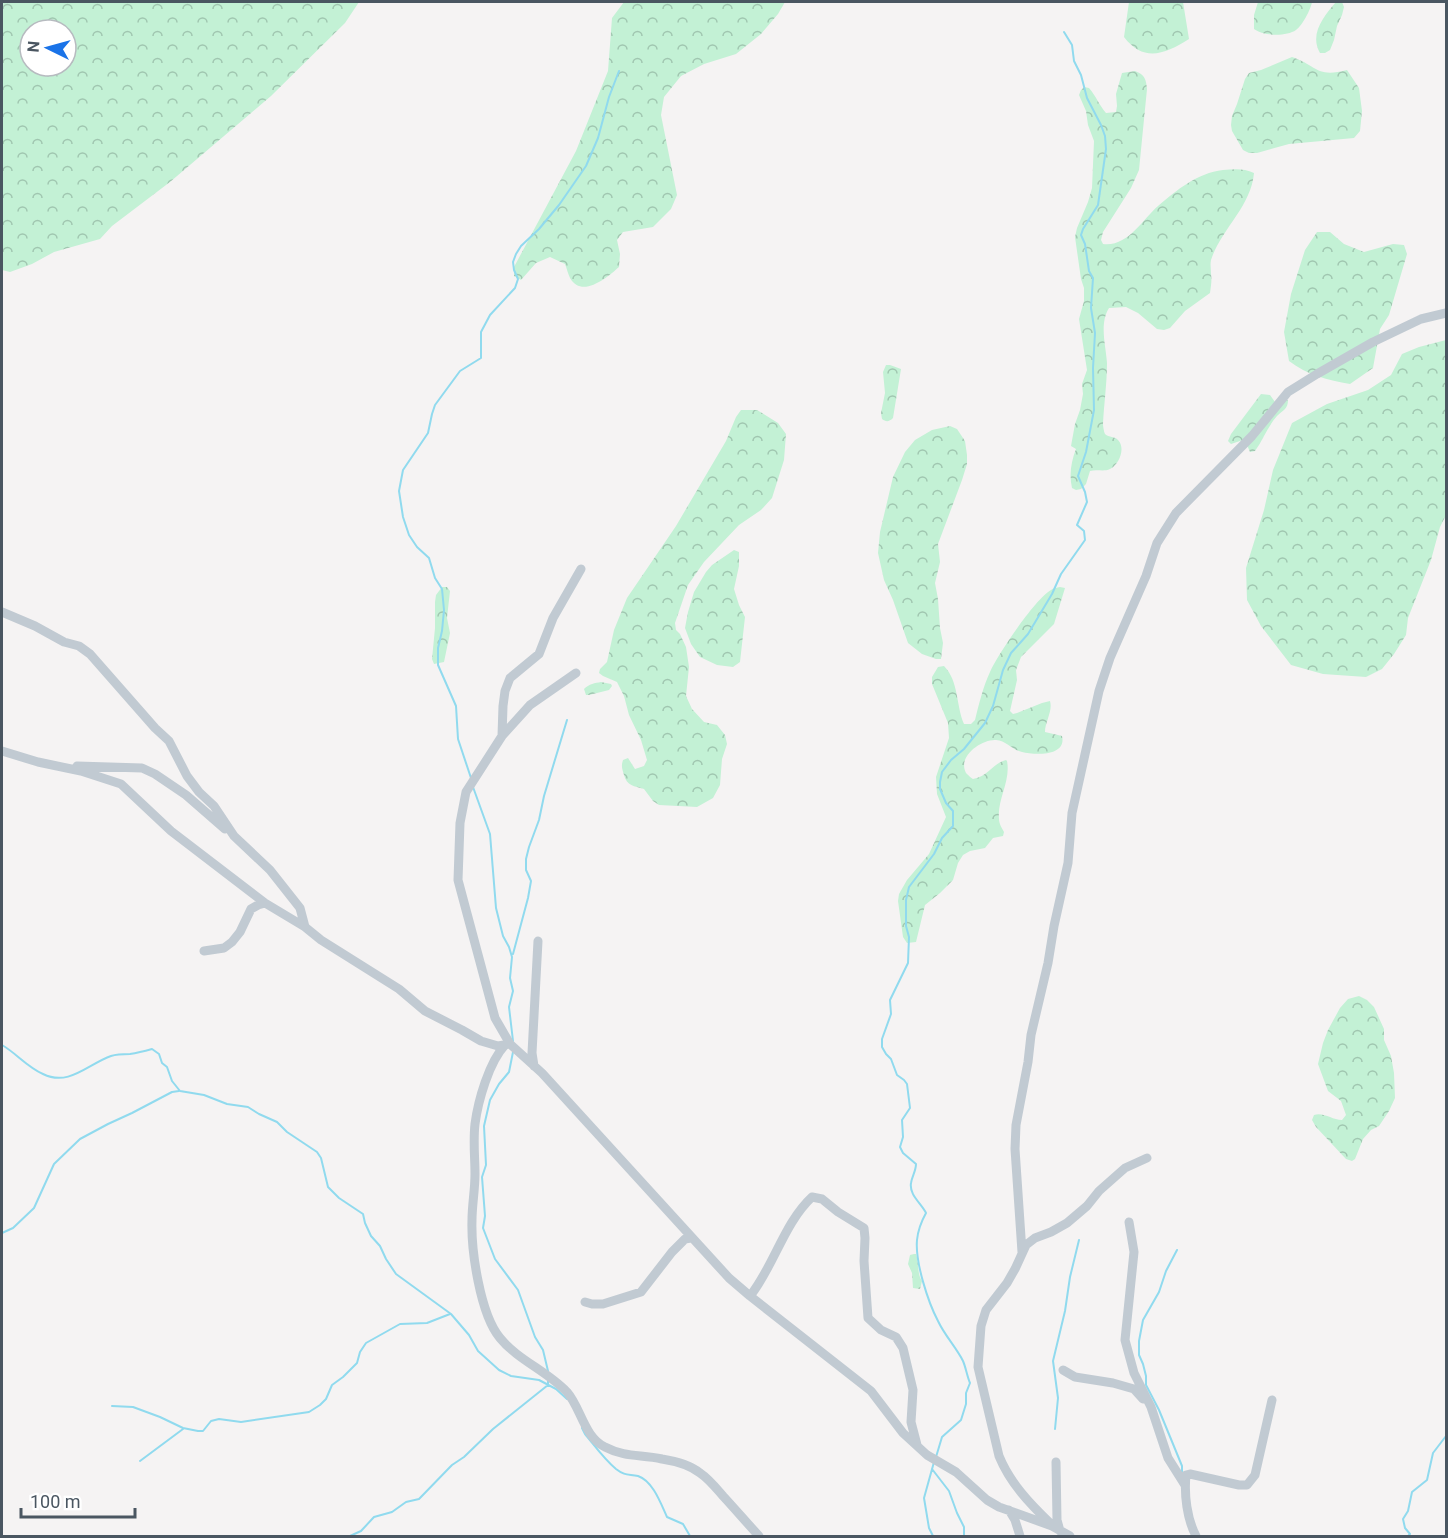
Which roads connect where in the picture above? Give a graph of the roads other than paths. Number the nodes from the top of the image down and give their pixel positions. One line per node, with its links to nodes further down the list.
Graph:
1 (1446, 313): 18 (street)
2 (581, 569): 5 (street)
3 (2, 612): 8 (street)
4 (576, 673): 5 (street)
5 (502, 736): 13 (street)
6 (2, 751): 7 (street)
7 (55, 765): 8 (street); 9 (street)
8 (234, 836): 10 (street)
9 (265, 903): 10 (street); 12 (street)
10 (305, 927): 13 (street)
11 (538, 941): 14 (street)
12 (204, 951)
13 (508, 1044): 14 (street); 29 (street)
14 (534, 1066): 17 (street)
15 (1147, 1158): 18 (street)
16 (1129, 1222): 23 (street)
17 (691, 1238): 19 (street); 20 (street)
18 (1022, 1252): 28 (street)
19 (750, 1296): 24 (street); 24 (street)
20 (585, 1302)
21 (1063, 1370): 23 (street)
22 (1272, 1400): 26 (street)
23 (1151, 1407): 26 (street)
24 (918, 1447): 27 (street)
25 (1056, 1462): 28 (street)
26 (1185, 1485): 32 (street)
27 (1009, 1510): 28 (street); 30 (street)
28 (1056, 1528): 31 (street)
29 (759, 1536)
30 (1020, 1536)
31 (1070, 1536)
32 (1196, 1536)

